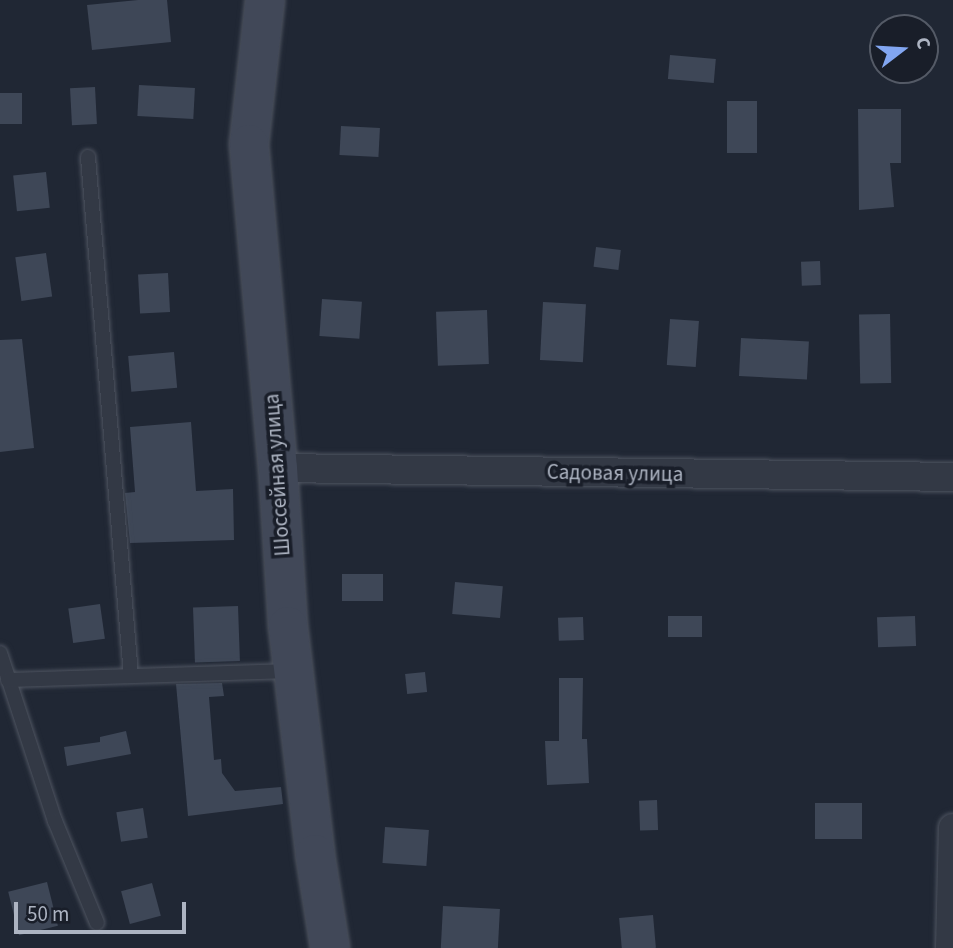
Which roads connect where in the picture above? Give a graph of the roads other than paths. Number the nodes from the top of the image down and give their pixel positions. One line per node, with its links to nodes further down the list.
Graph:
1 (265, 0): 3 (main road, Шоссейная улица)
2 (88, 157): 7 (lane)
3 (278, 468): 4 (street, Садовая улица); 6 (main road, Шоссейная улица)
4 (953, 477)
5 (0, 653): 8 (lane)
6 (293, 671): 7 (lane); 11 (main road, Шоссейная улица)
7 (131, 676): 8 (lane)
8 (8, 680): 10 (lane)
9 (953, 828): 12 (street)
10 (97, 923)
11 (330, 948)
12 (950, 948)

